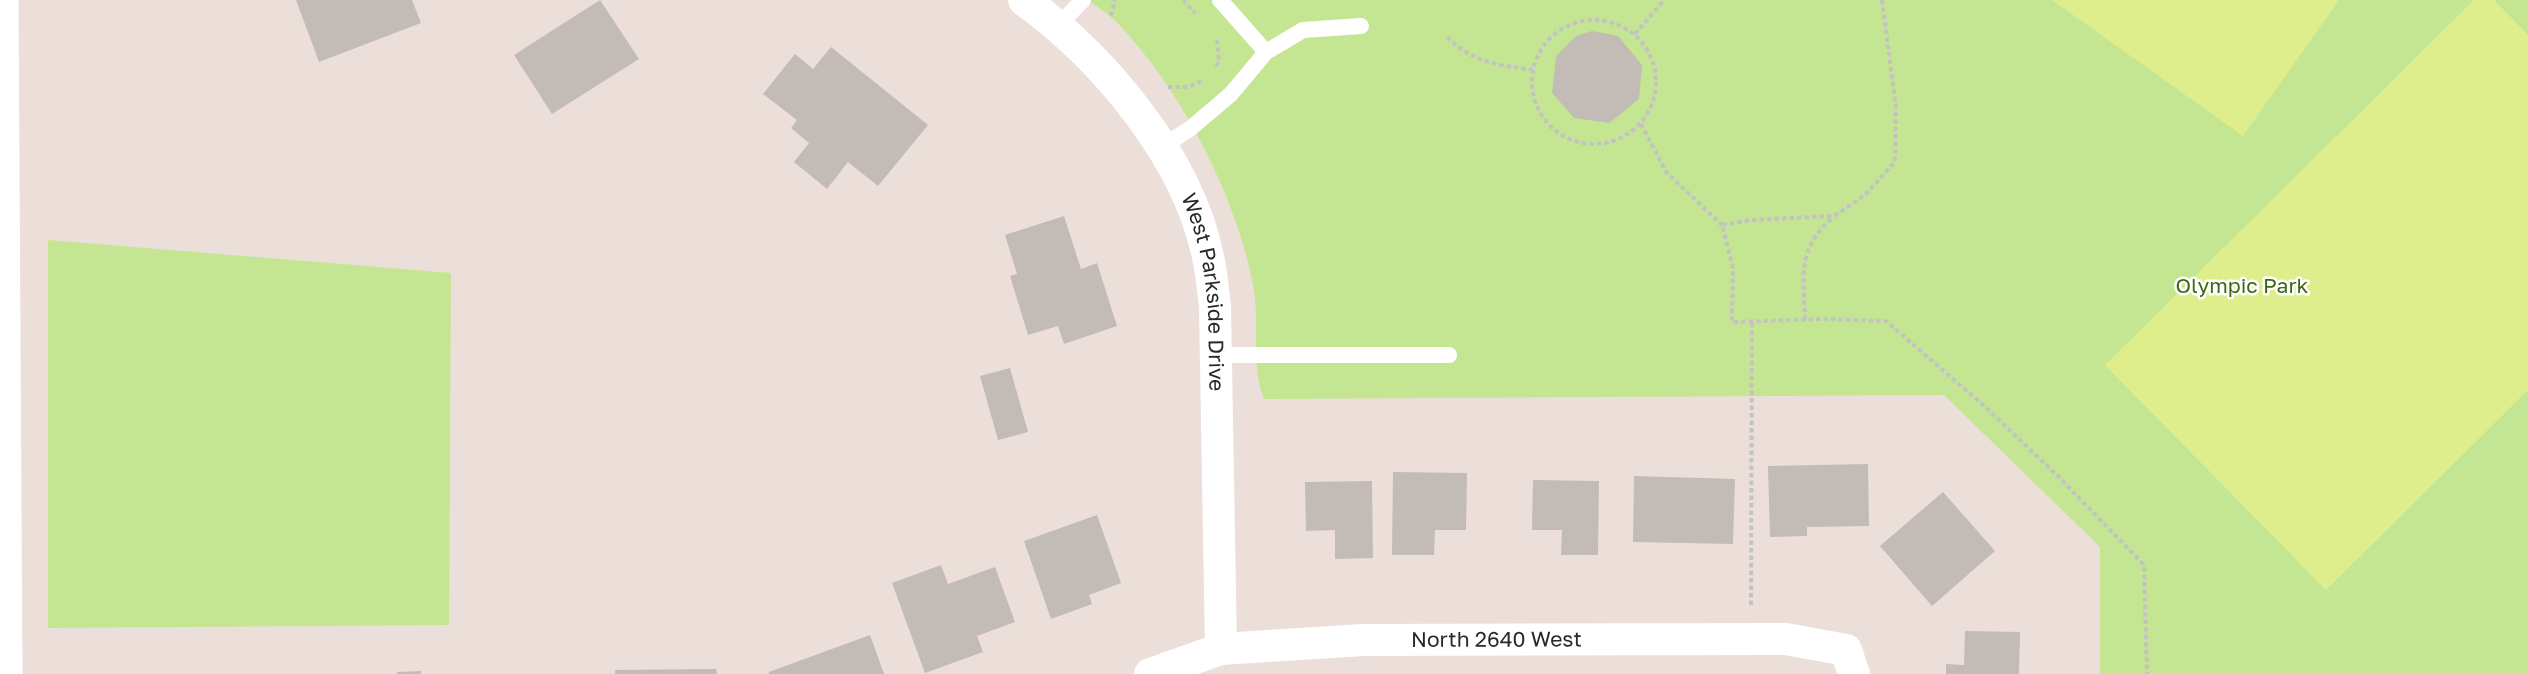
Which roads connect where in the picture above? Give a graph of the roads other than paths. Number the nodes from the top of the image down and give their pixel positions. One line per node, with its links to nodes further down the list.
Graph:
1 (2, 0): 13 (street)
2 (1024, 0): 5 (street, West Parkside Drive)
3 (1083, 0): 5 (lane)
4 (1220, 0): 7 (lane)
5 (1059, 25): 8 (street, West Parkside Drive)
6 (1361, 26): 7 (lane)
7 (1266, 52): 8 (lane)
8 (1162, 147): 10 (street, West Parkside Drive)
9 (1449, 355): 10 (lane)
10 (1216, 356): 11 (street, West Parkside Drive)
11 (1221, 649): 12 (street, North 2640 West); 14 (street, North 2640 West)
12 (1850, 662)
13 (6, 674)
14 (1150, 674)

